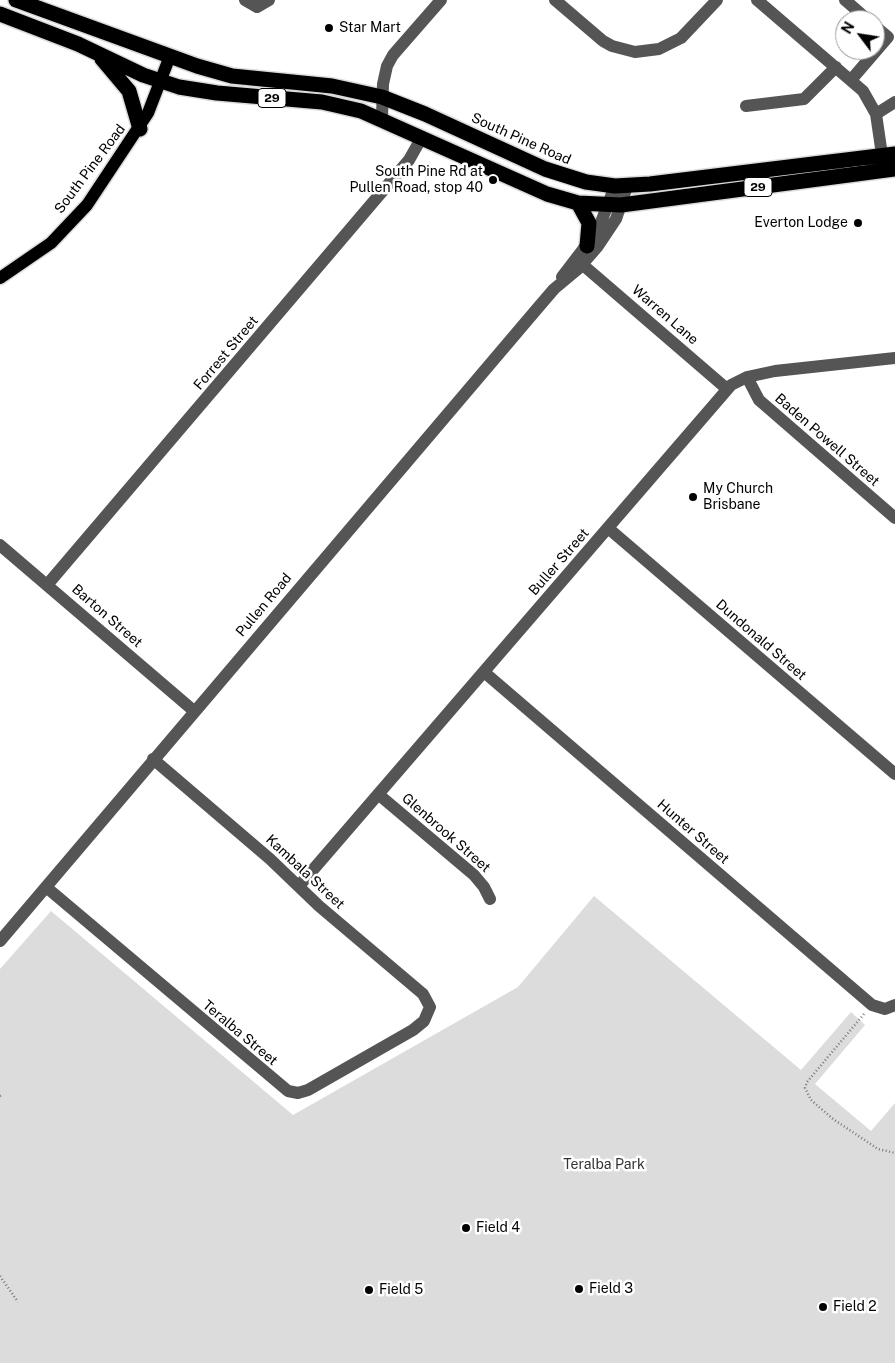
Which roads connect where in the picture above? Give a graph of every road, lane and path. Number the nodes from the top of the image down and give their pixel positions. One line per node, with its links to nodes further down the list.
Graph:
1 (16, 0): 12 (highway)
2 (245, 0): 3 (street)
3 (269, 0)
4 (441, 0): 17 (street)
5 (555, 0): 6 (street)
6 (716, 0)
7 (757, 0): 14 (street)
8 (845, 0): 9 (street)
9 (856, 10)
10 (0, 14): 11 (highway)
11 (93, 51): 16 (highway); 22 (highway)
12 (170, 56): 16 (main road, South Pine Road); 17 (highway, South Pine Road / 29)
13 (868, 60): 15 (street)
14 (836, 67): 15 (street); 19 (street)
15 (851, 80): 20 (street)
16 (161, 82): 21 (highway, 29); 22 (main road, South Pine Road)
17 (382, 97): 21 (street); 26 (highway, South Pine Road / 29)
18 (895, 102): 20 (street)
19 (746, 106)
20 (876, 114): 24 (street)
21 (382, 118): 23 (highway, 29)
22 (140, 128): 31 (main road, South Pine Road)
23 (422, 137): 27 (highway, 29); 39 (street, Forrest Street)
24 (889, 154): 26 (highway, South Pine Road / 29)
25 (895, 169): 28 (highway, 29)
26 (621, 186): 28 (street, Pullen Road)
27 (578, 203): 28 (highway, 29); 29 (highway)
28 (615, 206): 29 (street, Pullen Road); 30 (street, Pullen Road)
29 (587, 246): 32 (street, Pullen Road)
30 (583, 265): 32 (street, Pullen Road); 35 (street, Warren Lane)
31 (0, 278)
32 (554, 290): 41 (street, Pullen Road)
33 (895, 358): 34 (street, Buller Street)
34 (747, 377): 35 (street, Buller Street); 36 (street, Baden Powell Street)
35 (727, 389): 37 (street, Buller Street)
36 (895, 518)
37 (608, 528): 40 (street, Buller Street); 43 (street, Dundonald Street)
38 (0, 544): 39 (street, Barton Street)
39 (48, 585): 41 (street, Barton Street)
40 (484, 672): 44 (street, Buller Street); 49 (street, Hunter Street)
41 (194, 711): 42 (street, Pullen Road)
42 (153, 759): 45 (street, Kambala Street); 46 (street, Pullen Road)
43 (895, 774)
44 (378, 794): 45 (street, Buller Street); 47 (street, Glenbrook Street)
45 (299, 886): 51 (street, Kambala Street)
46 (46, 887): 48 (street, Pullen Road); 51 (street, Teralba Street)
47 (490, 899)
48 (0, 941)
49 (872, 1005): 50 (street, Hunter Street); 52 (path)
50 (890, 1007)
51 (430, 1010)
52 (895, 1153)
53 (0, 1276): 54 (path)
54 (18, 1302)

